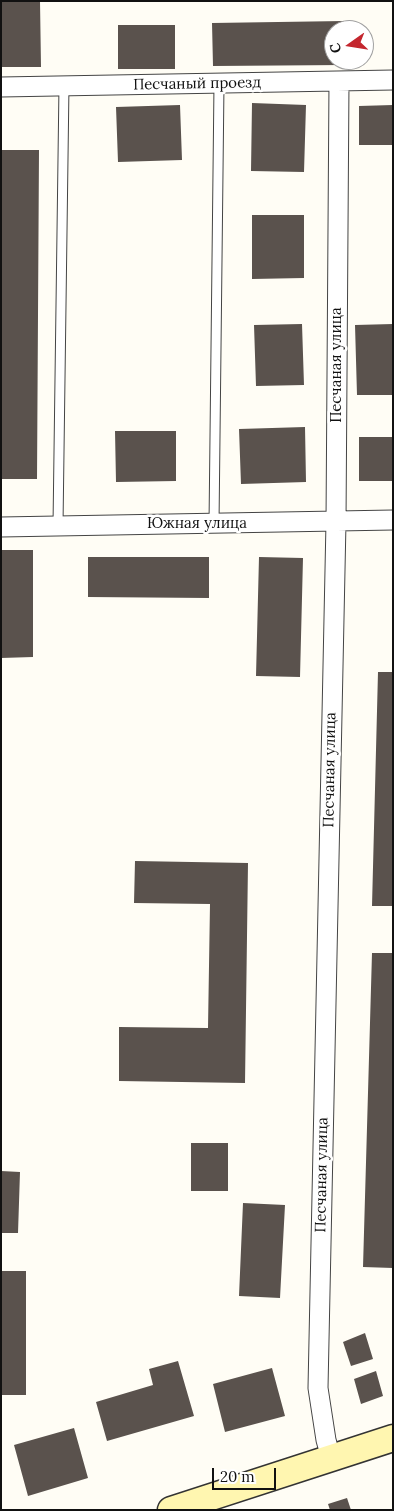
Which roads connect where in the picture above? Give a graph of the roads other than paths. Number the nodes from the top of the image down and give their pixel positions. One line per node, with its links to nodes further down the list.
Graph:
1 (393, 80): 2 (street, Песчаный проезд)
2 (339, 81): 3 (street, Песчаный проезд); 7 (street, Песчаная улица)
3 (219, 84): 4 (street, Песчаный проезд); 9 (lane)
4 (64, 85): 5 (street, Песчаный проезд); 8 (lane)
5 (1, 87)
6 (393, 520): 7 (street, Южная улица)
7 (336, 522): 9 (street, Южная улица); 12 (street, Песчаная улица)
8 (58, 524): 9 (street, Южная улица); 10 (street, Южная улица)
9 (214, 524)
10 (1, 527)
11 (393, 1438): 12 (main road)
12 (331, 1458): 13 (main road)
13 (171, 1510)

